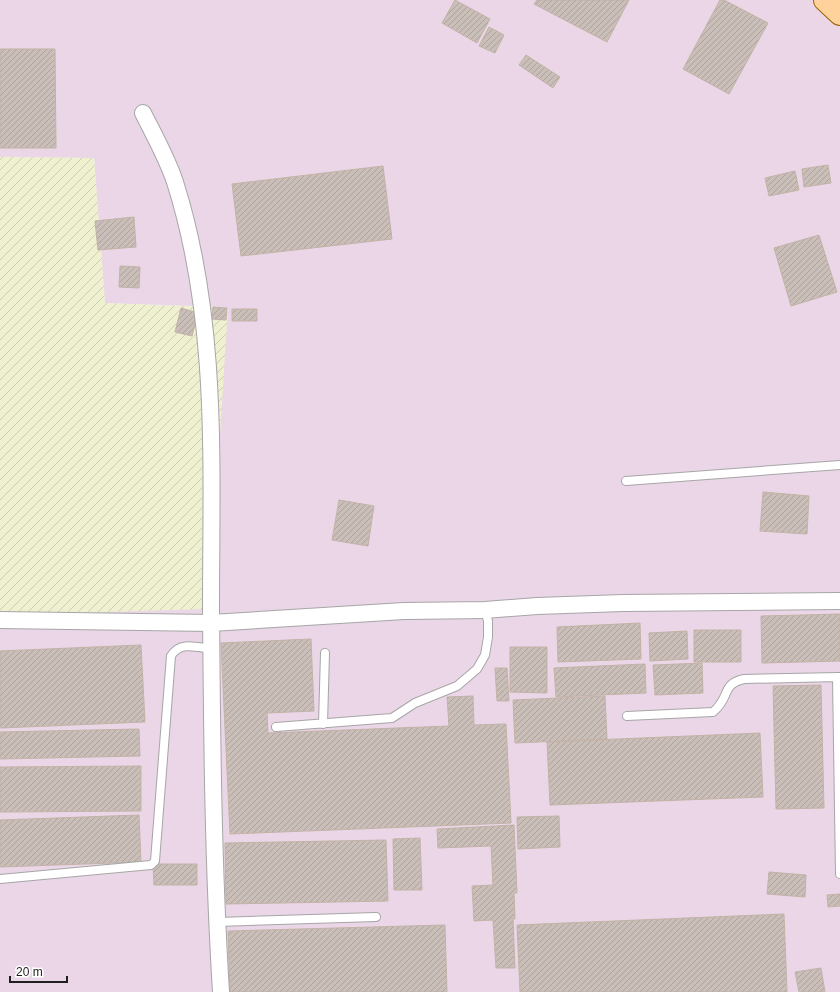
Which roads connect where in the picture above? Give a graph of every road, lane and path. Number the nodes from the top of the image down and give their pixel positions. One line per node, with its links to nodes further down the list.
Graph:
1 (825, 0): 2 (main road)
2 (840, 14)
3 (143, 113): 9 (street)
4 (840, 465): 5 (lane)
5 (626, 480)
6 (840, 602): 7 (street)
7 (484, 610): 9 (street); 14 (lane)
8 (0, 620): 9 (street)
9 (211, 623): 10 (street)
10 (212, 649): 17 (lane); 19 (street)
11 (325, 653): 14 (lane)
12 (838, 677): 13 (lane); 16 (lane)
13 (627, 716)
14 (323, 724): 15 (lane)
15 (276, 727)
16 (840, 874)
17 (0, 879)
18 (376, 917): 19 (lane)
19 (217, 922): 20 (street)
20 (220, 992)

